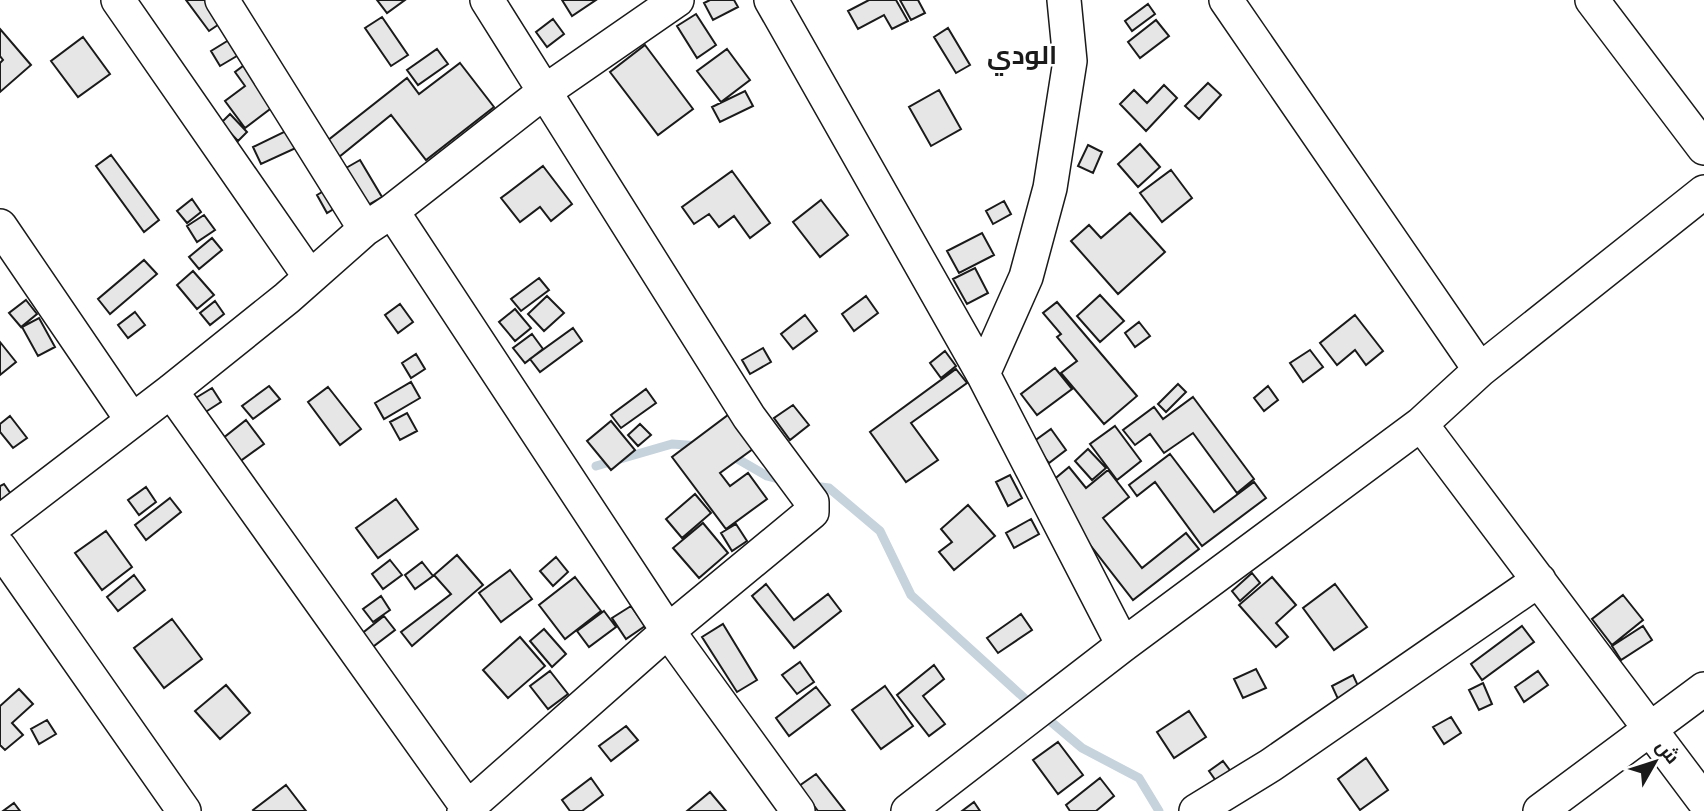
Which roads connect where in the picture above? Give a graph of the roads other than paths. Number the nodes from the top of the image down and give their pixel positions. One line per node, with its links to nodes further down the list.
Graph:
1 (118, 0): 14 (street)
2 (222, 0): 12 (street)
3 (486, 0): 9 (street)
4 (677, 0): 9 (street)
5 (771, 0): 16 (street)
6 (1064, 0): 16 (street)
7 (1226, 0): 15 (street)
8 (1592, 0): 10 (street)
9 (544, 92): 12 (street); 23 (street)
10 (1704, 148)
11 (1704, 192): 15 (street)
12 (379, 220): 14 (street); 23 (street)
13 (0, 226): 18 (street)
14 (310, 278): 17 (street)
15 (1480, 370): 19 (street)
16 (983, 374): 24 (street)
17 (171, 391): 18 (street); 28 (street)
18 (132, 420): 20 (street)
19 (1421, 424): 22 (street); 24 (street)
20 (0, 522)
21 (0, 548): 29 (street)
22 (1539, 580): 26 (street); 32 (street)
23 (668, 631): 28 (street); 30 (street)
24 (1123, 645): 31 (street)
25 (1704, 689): 26 (street)
26 (1651, 729): 27 (street); 33 (street)
27 (1704, 801)
28 (467, 810)
29 (184, 811)
30 (798, 811)
31 (908, 811)
32 (1196, 811)
33 (1540, 811)

